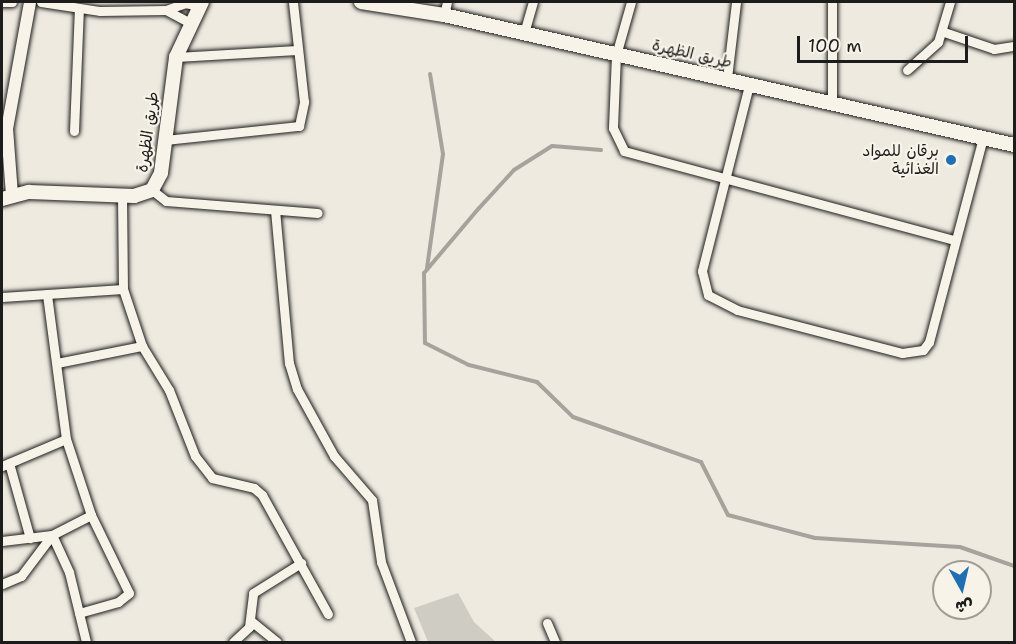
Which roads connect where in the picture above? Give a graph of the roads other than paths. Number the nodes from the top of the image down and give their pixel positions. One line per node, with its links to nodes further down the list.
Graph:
1 (2, 2): 2 (street)
2 (12, 2)
3 (30, 2): 35 (main road)
4 (41, 2): 15 (street)
5 (293, 2): 21 (street)
6 (368, 2): 16 (main road, طريق الظهرة)
7 (533, 2): 19 (street)
8 (631, 2): 22 (street)
9 (736, 2): 25 (street)
10 (832, 2): 27 (street)
11 (950, 2): 18 (street)
12 (200, 4): 14 (street); 17 (main road, طريق الظهرة)
13 (101, 6): 14 (street); 15 (street)
14 (167, 6): 17 (street)
15 (80, 8): 28 (street)
16 (445, 8): 19 (main road, طريق الظهرة)
17 (189, 23): 23 (main road, طريق الظهرة)
18 (944, 32): 20 (street); 24 (street)
19 (524, 33): 22 (main road, طريق الظهرة)
20 (1014, 46)
21 (297, 50): 23 (street); 30 (street)
22 (616, 54): 25 (main road, طريق الظهرة); 32 (street)
23 (176, 57): 30 (main road, طريق الظهرة)
24 (907, 70)
25 (727, 78): 26 (main road, طريق الظهرة)
26 (749, 85): 27 (main road, طريق الظهرة); 32 (street)
27 (832, 103): 29 (main road, طريق الظهرة)
28 (74, 131)
29 (983, 137): 31 (main road, طريق الظهرة); 38 (street)
30 (165, 140): 33 (main road, طريق الظهرة)
31 (1014, 145)
32 (727, 182): 38 (street); 38 (street)
33 (152, 190): 34 (main road, طريق الظهرة); 36 (street)
34 (122, 195): 35 (main road, طريق الظهرة); 39 (street)
35 (7, 197)
36 (275, 210): 37 (street); 59 (street)
37 (318, 213)
38 (953, 240)
39 (123, 289): 40 (street); 42 (street)
40 (47, 294): 41 (street); 43 (street)
41 (2, 297)
42 (142, 346): 43 (street); 50 (street)
43 (57, 363): 44 (street)
44 (66, 439): 45 (street); 46 (street)
45 (5, 465): 48 (street)
46 (91, 515): 47 (street); 52 (street)
47 (52, 535): 48 (street); 51 (street); 52 (street)
48 (30, 538): 49 (street)
49 (2, 541)
50 (301, 563): 53 (street); 54 (street)
51 (2, 584)
52 (79, 613): 56 (street)
53 (328, 614)
54 (251, 621): 57 (street); 58 (street)
55 (547, 623): 60 (street)
56 (86, 642)
57 (233, 642)
58 (277, 642)
59 (411, 642)
60 (555, 642)

